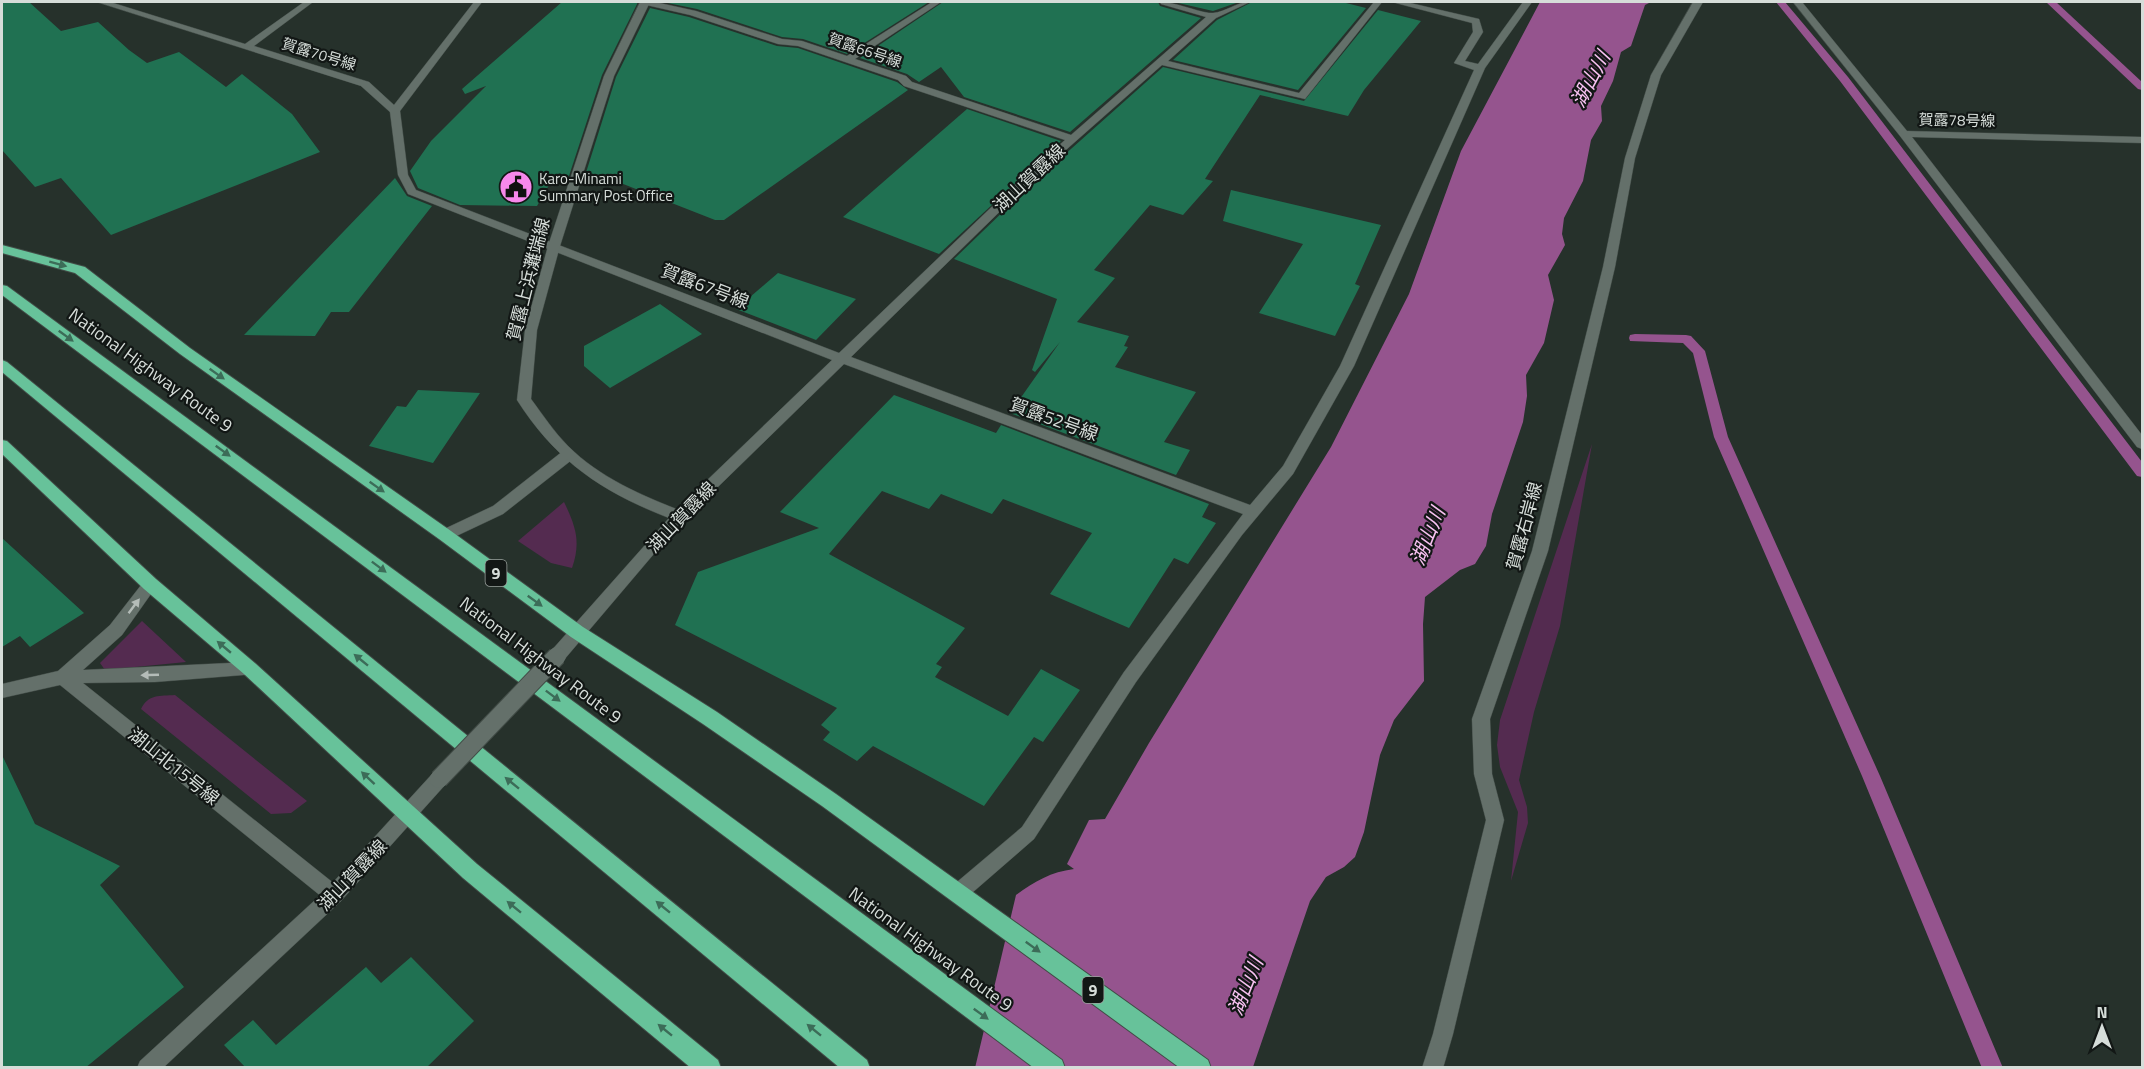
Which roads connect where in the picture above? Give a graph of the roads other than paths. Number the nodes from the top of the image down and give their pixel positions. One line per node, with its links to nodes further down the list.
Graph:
1 (102, 2): 14 (street, 賀露70号線)
2 (309, 2): 14 (street)
3 (478, 2): 18 (street)
4 (645, 2): 15 (street, 賀露66号線); 22 (street, 賀露上浜灘端線)
5 (937, 2): 15 (street)
6 (1164, 2): 13 (street)
7 (1246, 2): 13 (street, 湖山賀露線)
8 (1378, 2): 16 (street)
9 (1397, 2): 17 (street)
10 (1527, 2): 17 (street)
11 (1698, 2): 46 (street, 賀露右岸線)
12 (1798, 2): 19 (street, 賀露78号線)
13 (1214, 16): 16 (street, 湖山賀露線)
14 (248, 47): 18 (street, 賀露70号線)
15 (847, 60): 20 (street, 賀露66号線)
16 (1161, 62): 20 (street, 湖山賀露線)
17 (1480, 68): 30 (street)
18 (395, 111): 22 (street)
19 (1904, 134): 21 (street, 賀露78号線); 27 (street)
20 (1073, 138): 25 (street, 湖山賀露線)
21 (2142, 140)
22 (554, 246): 25 (street, 賀露67号線); 29 (street, 賀露上浜灘端線)
23 (2, 249): 32 (highway, 9, one-way to 32)
24 (2, 289): 44 (highway, National Highway Route 9, one-way to 44)
25 (842, 359): 30 (street, 賀露52号線); 31 (street, 湖山賀露線)
26 (2, 365): 43 (highway, one-way to 26)
27 (2142, 444)
28 (2, 445): 33 (highway)
29 (568, 455): 31 (street, 賀露上浜灘端線); 32 (street)
30 (1253, 512): 39 (street)
31 (680, 516): 34 (street, 湖山賀露線)
32 (445, 535): 34 (highway, 9, one-way to 34)
33 (150, 584): 35 (highway, one-way to 33); 36 (street, one-way to 33)
34 (577, 632): 38 (street, 湖山賀露線, bridge); 39 (highway, 9)
35 (250, 669): 36 (street, one-way to 36); 38 (highway, one-way to 35)
36 (63, 676): 37 (street); 40 (street, 湖山北15号線)
37 (2, 692)
38 (409, 815): 40 (street, 湖山賀露線); 42 (highway, one-way to 38)
39 (958, 893): 45 (highway, 9, one-way to 45)
40 (334, 895): 41 (street, 湖山賀露線)
41 (147, 1068)
42 (710, 1068)
43 (859, 1068)
44 (1054, 1068)
45 (1200, 1068)
46 (1432, 1068)

